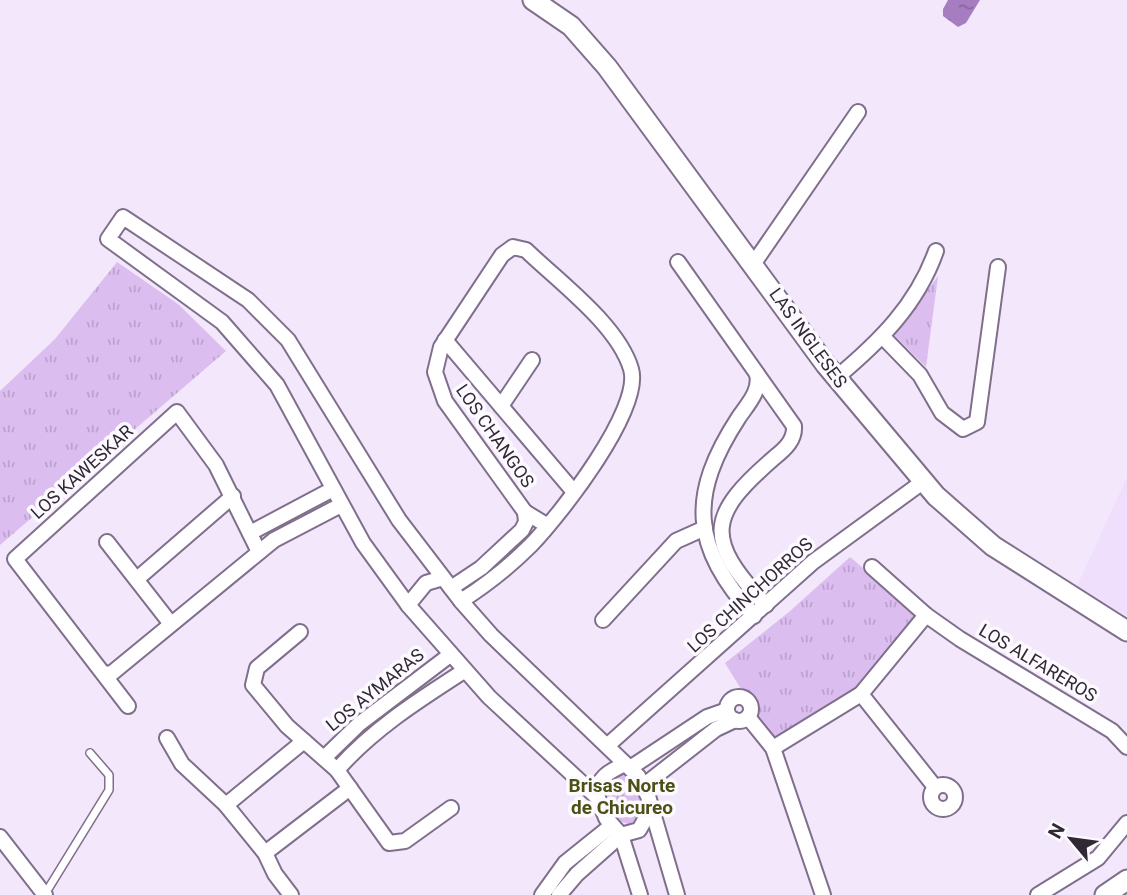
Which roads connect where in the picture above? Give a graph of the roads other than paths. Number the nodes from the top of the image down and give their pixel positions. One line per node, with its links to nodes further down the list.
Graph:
1 (533, 0): 5 (street, LAS INGLESES)
2 (858, 112): 5 (street)
3 (936, 251): 7 (street)
4 (678, 262): 10 (street)
5 (754, 263): 11 (street, LAS INGLESES)
6 (998, 267): 7 (street)
7 (884, 338): 11 (street)
8 (445, 340): 14 (street, LOS CHANGOS); 18 (street, LOS CHANGOS); 22 (street, LOS CHANGOS)
9 (533, 360): 14 (street, LOS CHANGOS)
10 (757, 374): 12 (street); 13 (street)
11 (836, 378): 15 (street, LAS INGLESES)
12 (751, 399): 13 (street); 17 (street)
13 (775, 399): 20 (street)
14 (501, 406): 18 (street, LOS CHANGOS)
15 (924, 481): 33 (street, LOS CHINCHORROS); 38 (street, LAS INGLESES)
16 (333, 489): 21 (street); 25 (street); 30 (street)
17 (704, 491): 20 (street); 24 (street)
18 (574, 492): 23 (street, LOS CHANGOS)
19 (233, 496): 25 (street, LOS KAWESKAR); 29 (street); 42 (street, LOS KAWESKAR)
20 (728, 503): 33 (street)
21 (341, 505): 27 (street); 32 (street)
22 (525, 512): 23 (street, LOS CHANGOS); 30 (street, LOS CHANGOS)
23 (548, 526): 31 (street, LOS CHANGOS)
24 (705, 528): 35 (street); 36 (street)
25 (250, 533): 27 (street, LOS KAWESKAR)
26 (107, 542): 29 (street)
27 (259, 552): 37 (street)
28 (872, 567): 34 (street, LOS ALFAREROS)
29 (137, 579): 37 (street)
30 (447, 583): 31 (street); 32 (street, LOS CHANGOS)
31 (461, 601): 48 (street)
32 (408, 605): 40 (street)
33 (766, 605): 35 (street, LOS CHINCHORROS)
34 (926, 615): 43 (street); 49 (street, LOS ALFAREROS)
35 (754, 616): 48 (street, LOS CHINCHORROS)
36 (603, 620)
37 (172, 624): 42 (street)
38 (1127, 631)
39 (300, 632): 47 (street, LOS AYMARAS)
40 (450, 655): 41 (street); 52 (street, LOS AYMARAS)
41 (464, 671): 54 (street, LOS AYMARAS); 58 (street)
42 (105, 674): 44 (street, LOS KAWESKAR)
43 (861, 694): 50 (street); 56 (street)
44 (128, 706)
45 (737, 716): 50 (street); 53 (street); 55 (street)
46 (167, 738): 59 (street)
47 (304, 741): 52 (street, LOS AYMARAS); 59 (street)
48 (608, 745): 53 (street)
49 (1127, 747)
50 (773, 748): 73 (street)
51 (90, 753): 67 (lane)
52 (325, 757): 54 (street, LOS AYMARAS)
53 (628, 766): 55 (street); 58 (street)
54 (337, 770): 57 (street, LOS AYMARAS)
55 (643, 786): 61 (street)
56 (935, 787)
57 (350, 788): 60 (street, LOS AYMARAS); 65 (street)
58 (598, 798): 63 (street)
59 (226, 805): 65 (street)
60 (451, 808)
61 (651, 810): 63 (street); 72 (street)
62 (1127, 822): 74 (street)
63 (616, 830): 69 (street); 70 (street); 71 (street)
64 (0, 837): 67 (street)
65 (265, 852): 68 (street)
66 (1127, 880): 75 (street)
67 (45, 895)
68 (291, 895)
69 (542, 895)
70 (559, 895)
71 (640, 895)
72 (677, 895)
73 (823, 895)
74 (1038, 895)
75 (1105, 895)

